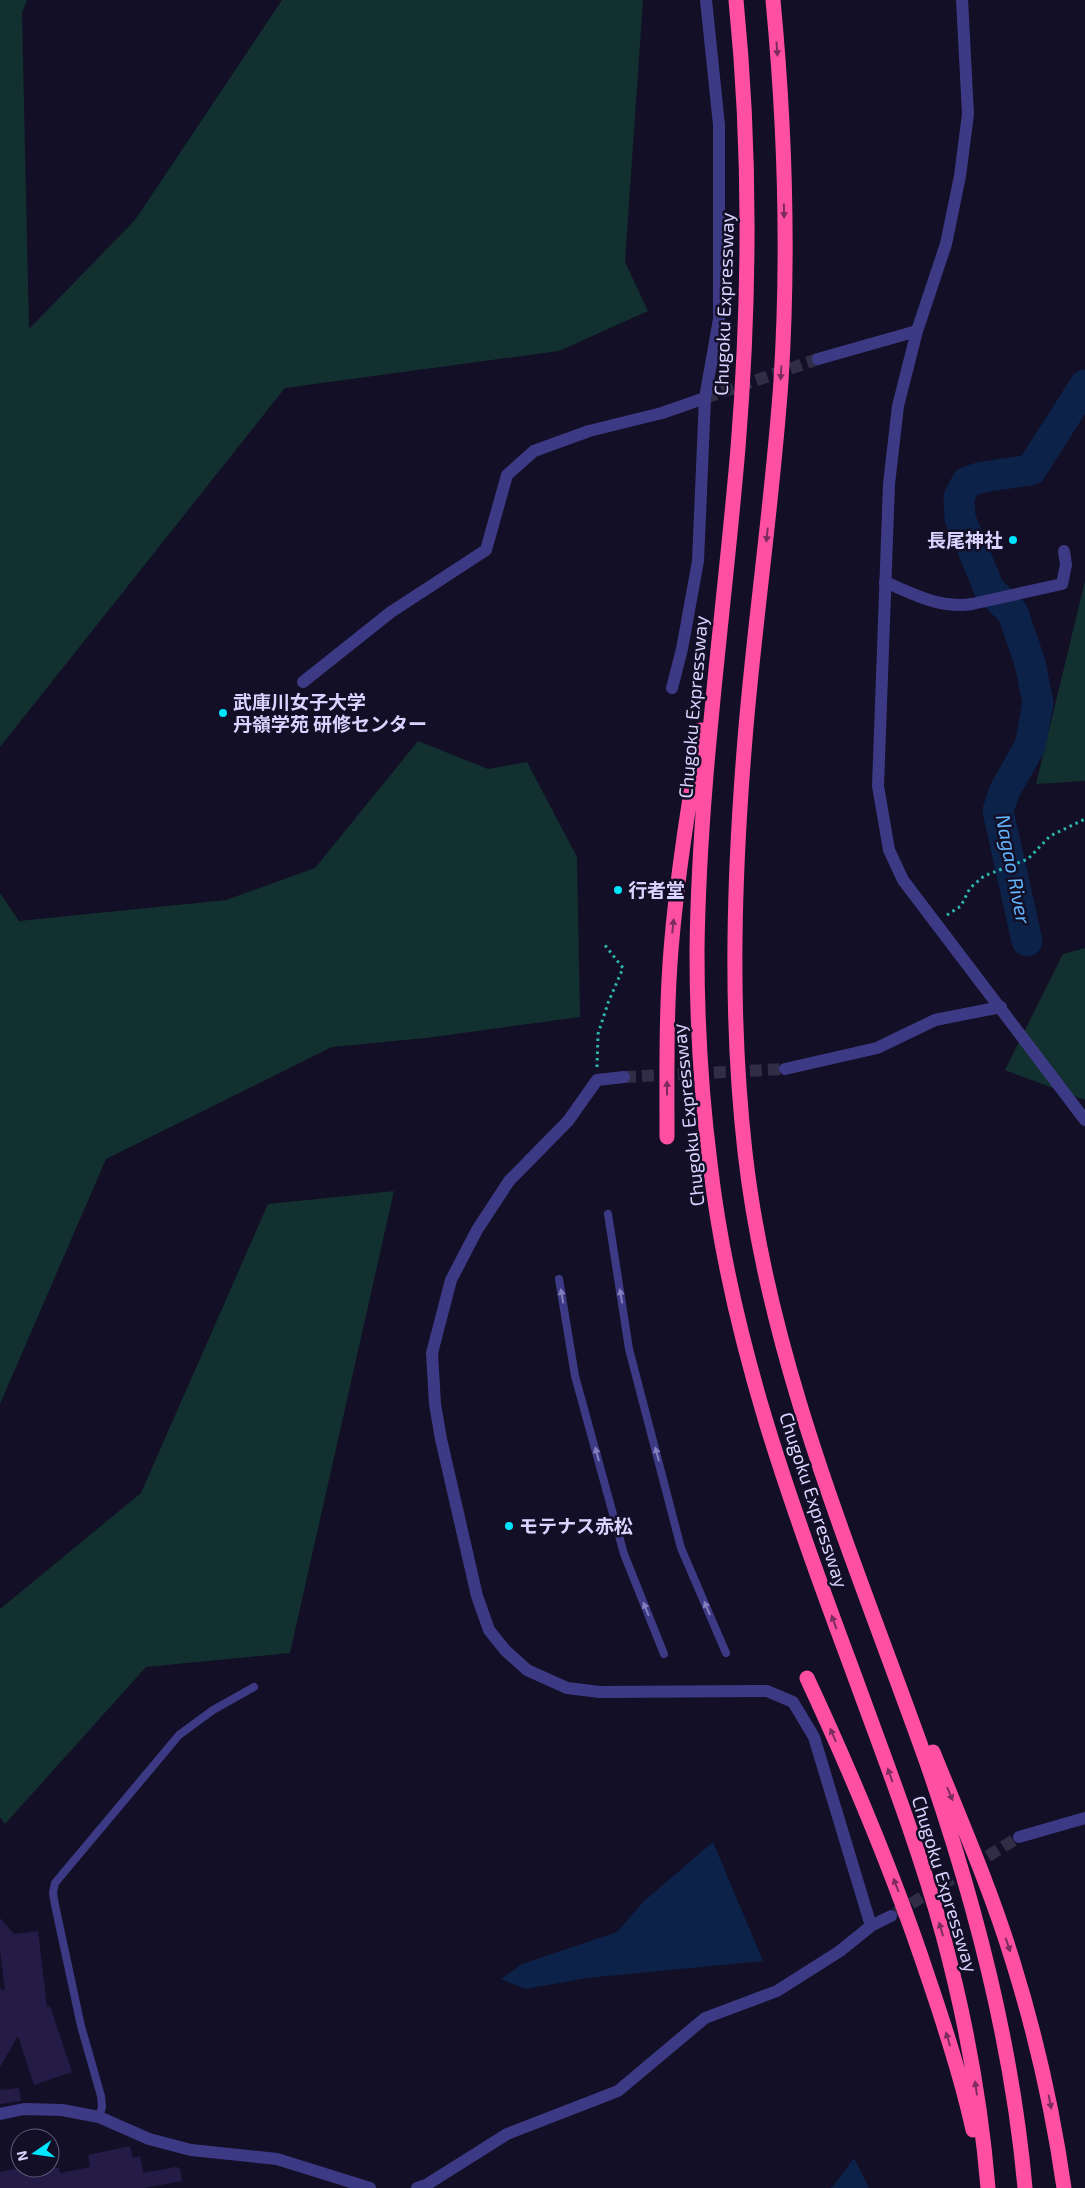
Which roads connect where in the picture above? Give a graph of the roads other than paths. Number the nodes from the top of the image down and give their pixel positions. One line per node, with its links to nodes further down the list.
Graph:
1 (706, 0): 7 (street)
2 (736, 0): 10 (highway, Chugoku Expressway)
3 (772, 0): 20 (highway, Chugoku Expressway, one-way to 20)
4 (962, 0): 5 (street)
5 (917, 331): 6 (street); 9 (street)
6 (818, 359)
7 (705, 398): 11 (street); 12 (street)
8 (1064, 551): 9 (street)
9 (885, 582): 13 (street)
10 (718, 642): 17 (highway, one-way to 10); 34 (highway, Chugoku Expressway, one-way to 10)
11 (303, 682)
12 (672, 688)
13 (1001, 1007): 14 (street); 16 (street)
14 (785, 1069)
15 (624, 1077): 28 (street)
16 (1085, 1120)
17 (667, 1137)
18 (608, 1214): 22 (lane, one-way to 18)
19 (559, 1279): 21 (lane, one-way to 19)
20 (868, 1604): 35 (highway, Chugoku Expressway); 36 (highway, one-way to 36)
21 (664, 1654)
22 (726, 1654)
23 (807, 1678): 33 (highway, one-way to 23)
24 (254, 1687): 30 (lane)
25 (1085, 1818): 26 (street)
26 (1020, 1837)
27 (891, 1916): 28 (street)
28 (871, 1926): 32 (street)
29 (0, 2114): 30 (street)
30 (100, 2117): 31 (street)
31 (370, 2188)
32 (417, 2188)
33 (984, 2188)
34 (988, 2188)
35 (1025, 2188)
36 (1064, 2188)

